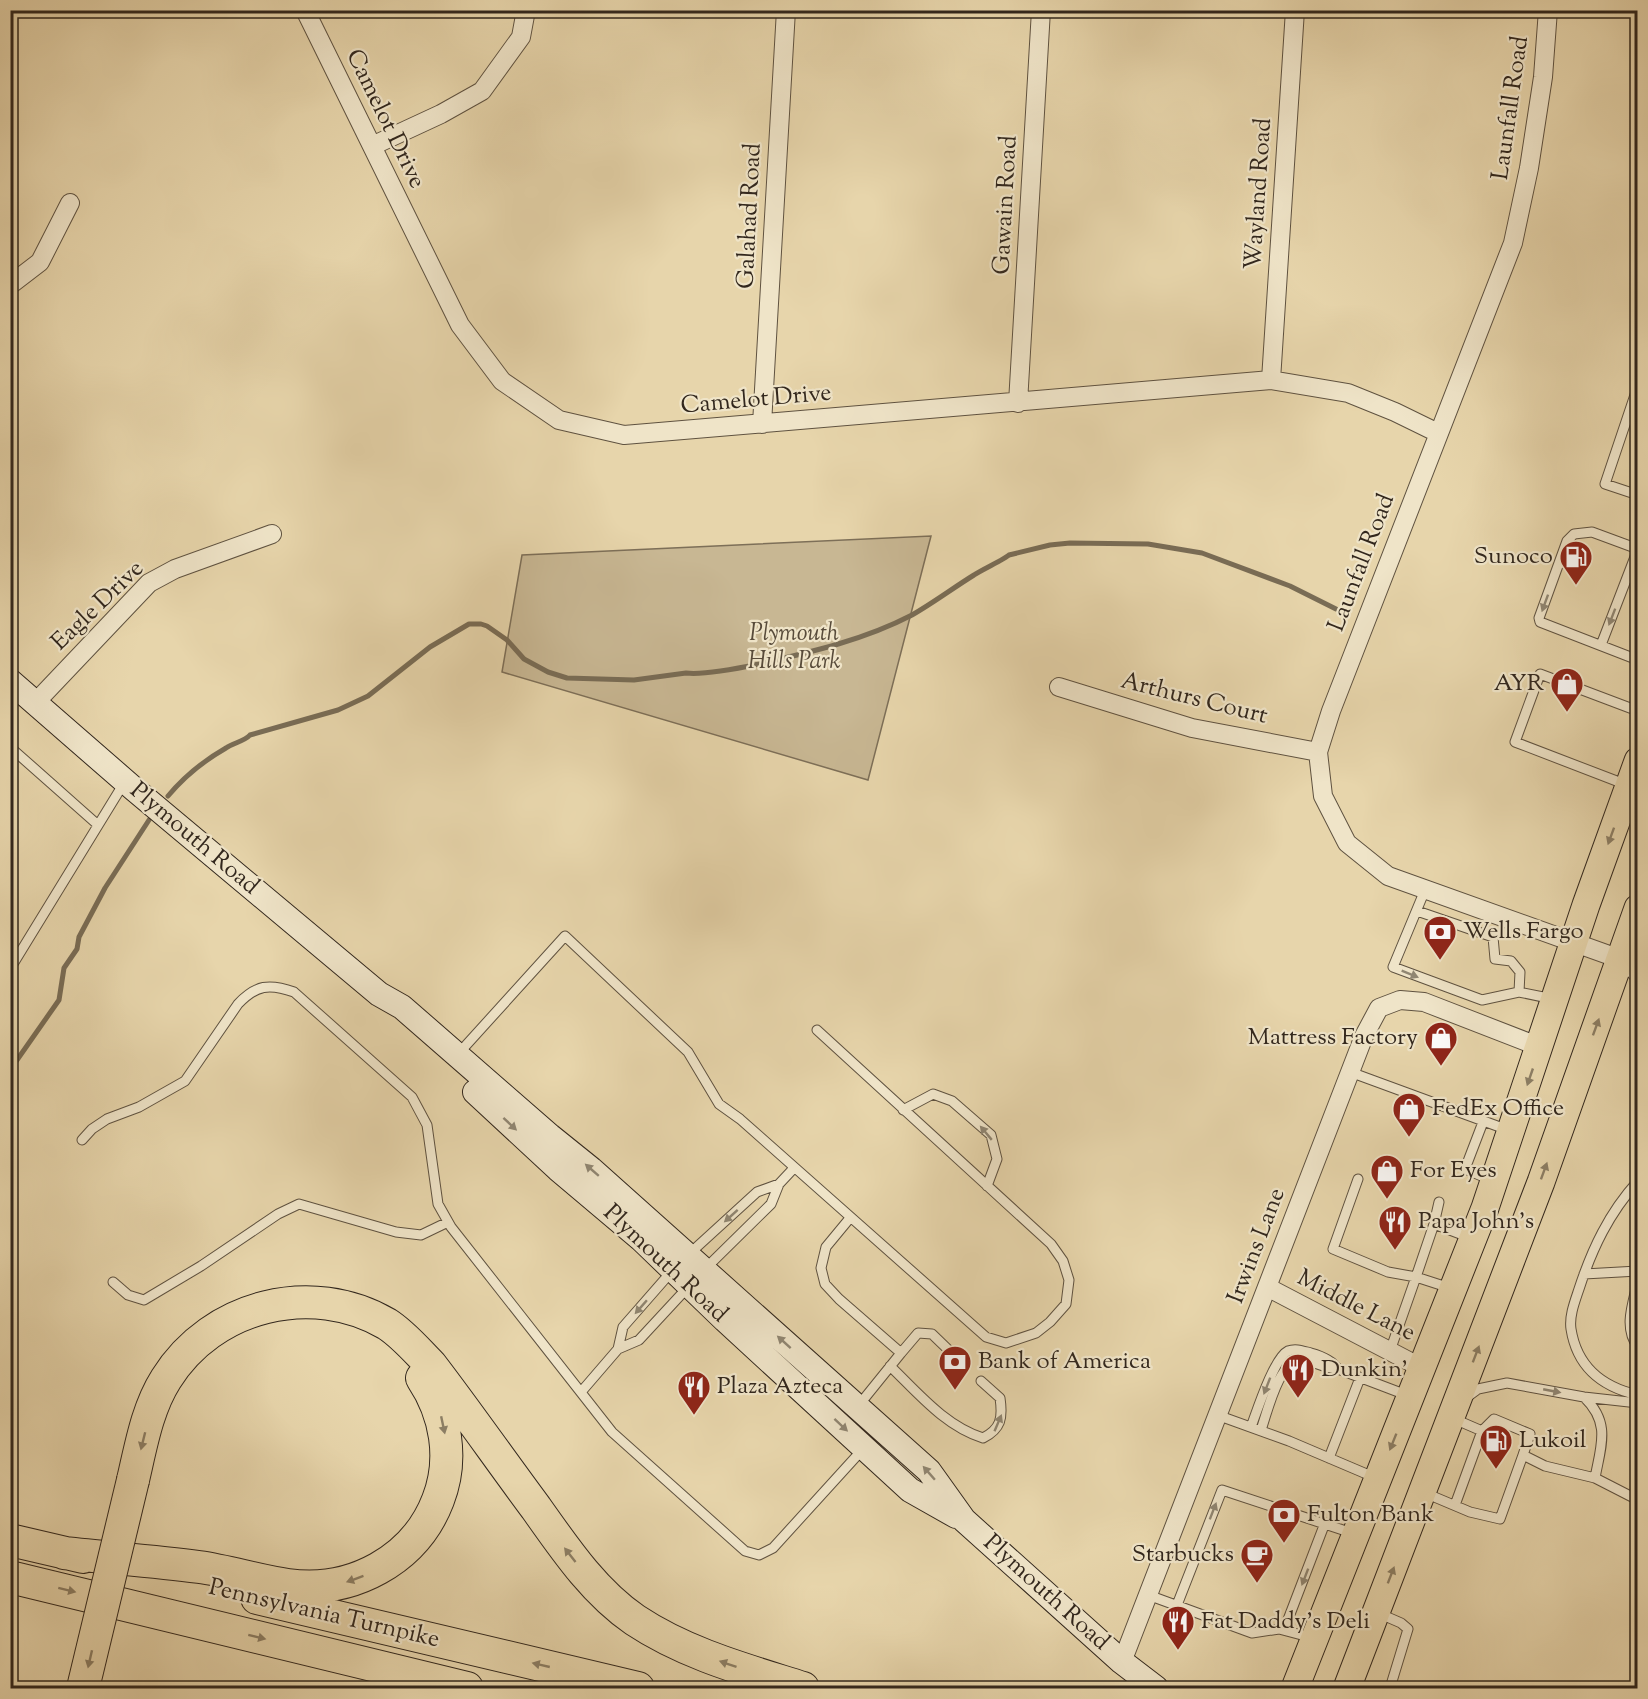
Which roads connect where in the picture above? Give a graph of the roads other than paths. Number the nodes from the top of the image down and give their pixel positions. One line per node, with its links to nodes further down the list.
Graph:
1 (304, 10): 7 (street, Camelot Drive)
2 (526, 10): 7 (street)
3 (786, 10): 13 (street, Galahad Road)
4 (1041, 10): 12 (street, Gawain Road)
5 (1295, 10): 10 (street, Wayland Road)
6 (1548, 10): 14 (street, Launfall Road)
7 (372, 146): 13 (street, Camelot Drive)
8 (70, 203): 9 (street)
9 (10, 285)
10 (1271, 380): 12 (street, Camelot Drive); 14 (street, Camelot Drive)
11 (1638, 386): 15 (lane)
12 (1018, 403): 13 (street, Camelot Drive)
13 (762, 424)
14 (1437, 433): 25 (street, Launfall Road)
15 (1638, 495)
16 (272, 534): 22 (street, Eagle Drive)
17 (1638, 549): 18 (lane, one-way to 18); 18 (lane, one-way to 18)
18 (1601, 645): 19 (lane)
19 (1638, 660)
20 (10, 681): 22 (main road, Plymouth Road)
21 (1059, 687): 25 (street, Arthurs Court)
22 (35, 703): 27 (main road, Plymouth Road)
23 (1638, 711): 26 (lane)
24 (10, 747): 28 (lane)
25 (1318, 752): 29 (street, Launfall Road)
26 (1633, 773): 33 (main road, one-way to 33)
27 (125, 781): 28 (lane); 38 (main road, Plymouth Road)
28 (98, 825): 35 (lane)
29 (1425, 890): 31 (lane); 32 (street, Launfall Road)
30 (1638, 908): 34 (main road)
31 (1417, 911): 32 (lane); 37 (lane, one-way to 37)
32 (1498, 926): 33 (street, Launfall Road); 37 (lane)
33 (1574, 941): 34 (street, Launfall Road); 39 (main road)
34 (1624, 959): 36 (lane); 82 (main road, one-way to 34)
35 (10, 969)
36 (1638, 981)
37 (1519, 992): 39 (lane)
38 (380, 994): 42 (main road, Plymouth Road); 59 (main road, Plymouth Road, one-way to 59)
39 (1555, 999): 41 (main road)
40 (817, 1030): 44 (lane)
41 (1540, 1047): 43 (street, Irwins Lane); 46 (main road, one-way to 46)
42 (457, 1055): 48 (lane); 59 (main road, Plymouth Road, one-way to 42)
43 (1350, 1072): 45 (lane); 65 (street, Irwins Lane)
44 (903, 1110): 53 (lane); 53 (lane, one-way to 44)
45 (1483, 1122): 46 (lane); 50 (lane)
46 (1511, 1131): 50 (main road)
47 (82, 1140): 56 (lane)
48 (794, 1168): 52 (lane); 55 (lane)
49 (1358, 1179): 62 (lane)
50 (1494, 1181): 58 (main road)
51 (1638, 1181): 61 (lane)
52 (779, 1184): 59 (lane, one-way to 59); 59 (lane)
53 (987, 1186): 55 (lane)
54 (1439, 1202): 57 (lane)
55 (850, 1218): 70 (lane)
56 (448, 1222): 64 (lane); 76 (lane)
57 (1434, 1224): 58 (lane); 62 (lane)
58 (1473, 1239): 66 (main road)
59 (688, 1270): 68 (lane); 68 (lane, one-way to 68); 81 (main road, Plymouth Road, one-way to 59); 86 (main road, Plymouth Road, one-way to 86)
60 (1638, 1271): 61 (lane)
61 (1584, 1274): 77 (lane)
62 (1416, 1277): 66 (lane); 69 (lane)
63 (1638, 1281): 67 (lane)
64 (113, 1282)
65 (1267, 1287): 69 (street, Middle Lane); 83 (street, Irwins Lane)
66 (1453, 1289): 73 (main road)
67 (1638, 1347)
68 (618, 1349): 76 (lane)
69 (1390, 1351): 73 (street, Middle Lane)
70 (901, 1353): 71 (lane); 72 (lane)
71 (961, 1362)
72 (890, 1366): 75 (lane, one-way to 75); 81 (lane)
73 (1422, 1368): 78 (main road)
74 (1360, 1378): 78 (lane); 84 (lane, one-way to 84); 88 (lane)
75 (981, 1381)
76 (581, 1392): 86 (lane)
77 (1638, 1395)
78 (1411, 1396): 90 (main road, one-way to 90)
79 (1584, 1397): 80 (lane); 82 (lane, one-way to 79); 89 (lane)
80 (1638, 1403)
81 (857, 1407): 95 (main road, Plymouth Road, one-way to 81)
82 (1454, 1410): 85 (lane); 92 (main road)
83 (1217, 1415): 84 (lane); 101 (street, Irwins Lane)
84 (1256, 1429): 88 (lane)
85 (1482, 1431): 87 (lane); 94 (lane)
86 (865, 1448): 95 (main road, Plymouth Road)
87 (1523, 1455): 89 (lane); 94 (lane)
88 (1329, 1458): 90 (lane)
89 (1595, 1478): 93 (lane)
90 (1378, 1479): 97 (main road)
91 (144, 1482): 99 (highway, one-way to 99); 107 (highway, one-way to 107, bridge); 108 (highway); 111 (highway, one-way to 91)
92 (1423, 1492): 94 (lane); 103 (main road, one-way to 92)
93 (1638, 1500)
94 (1455, 1505)
95 (964, 1520): 106 (main road, Plymouth Road)
96 (1325, 1523): 97 (lane); 102 (lane, one-way to 96); 104 (lane, one-way to 104)
97 (1356, 1534): 105 (main road)
98 (10, 1540): 99 (highway, Pennsylvania Turnpike)
99 (64, 1553): 110 (highway, Pennsylvania Turnpike, one-way to 99)
100 (10, 1577): 109 (highway, Pennsylvania Turnpike, one-way to 109)
101 (1148, 1595): 102 (lane); 106 (street, Irwins Lane)
102 (1177, 1605): 104 (lane)
103 (1377, 1612): 114 (main road); 115 (lane)
104 (1284, 1630): 105 (lane)
105 (1315, 1638): 113 (main road)
106 (1122, 1662): 112 (main road, Plymouth Road)
107 (83, 1689)
108 (104, 1689)
109 (467, 1689)
110 (638, 1689)
111 (803, 1689)
112 (1156, 1689)
113 (1295, 1689)
114 (1347, 1689)
115 (1390, 1689)

